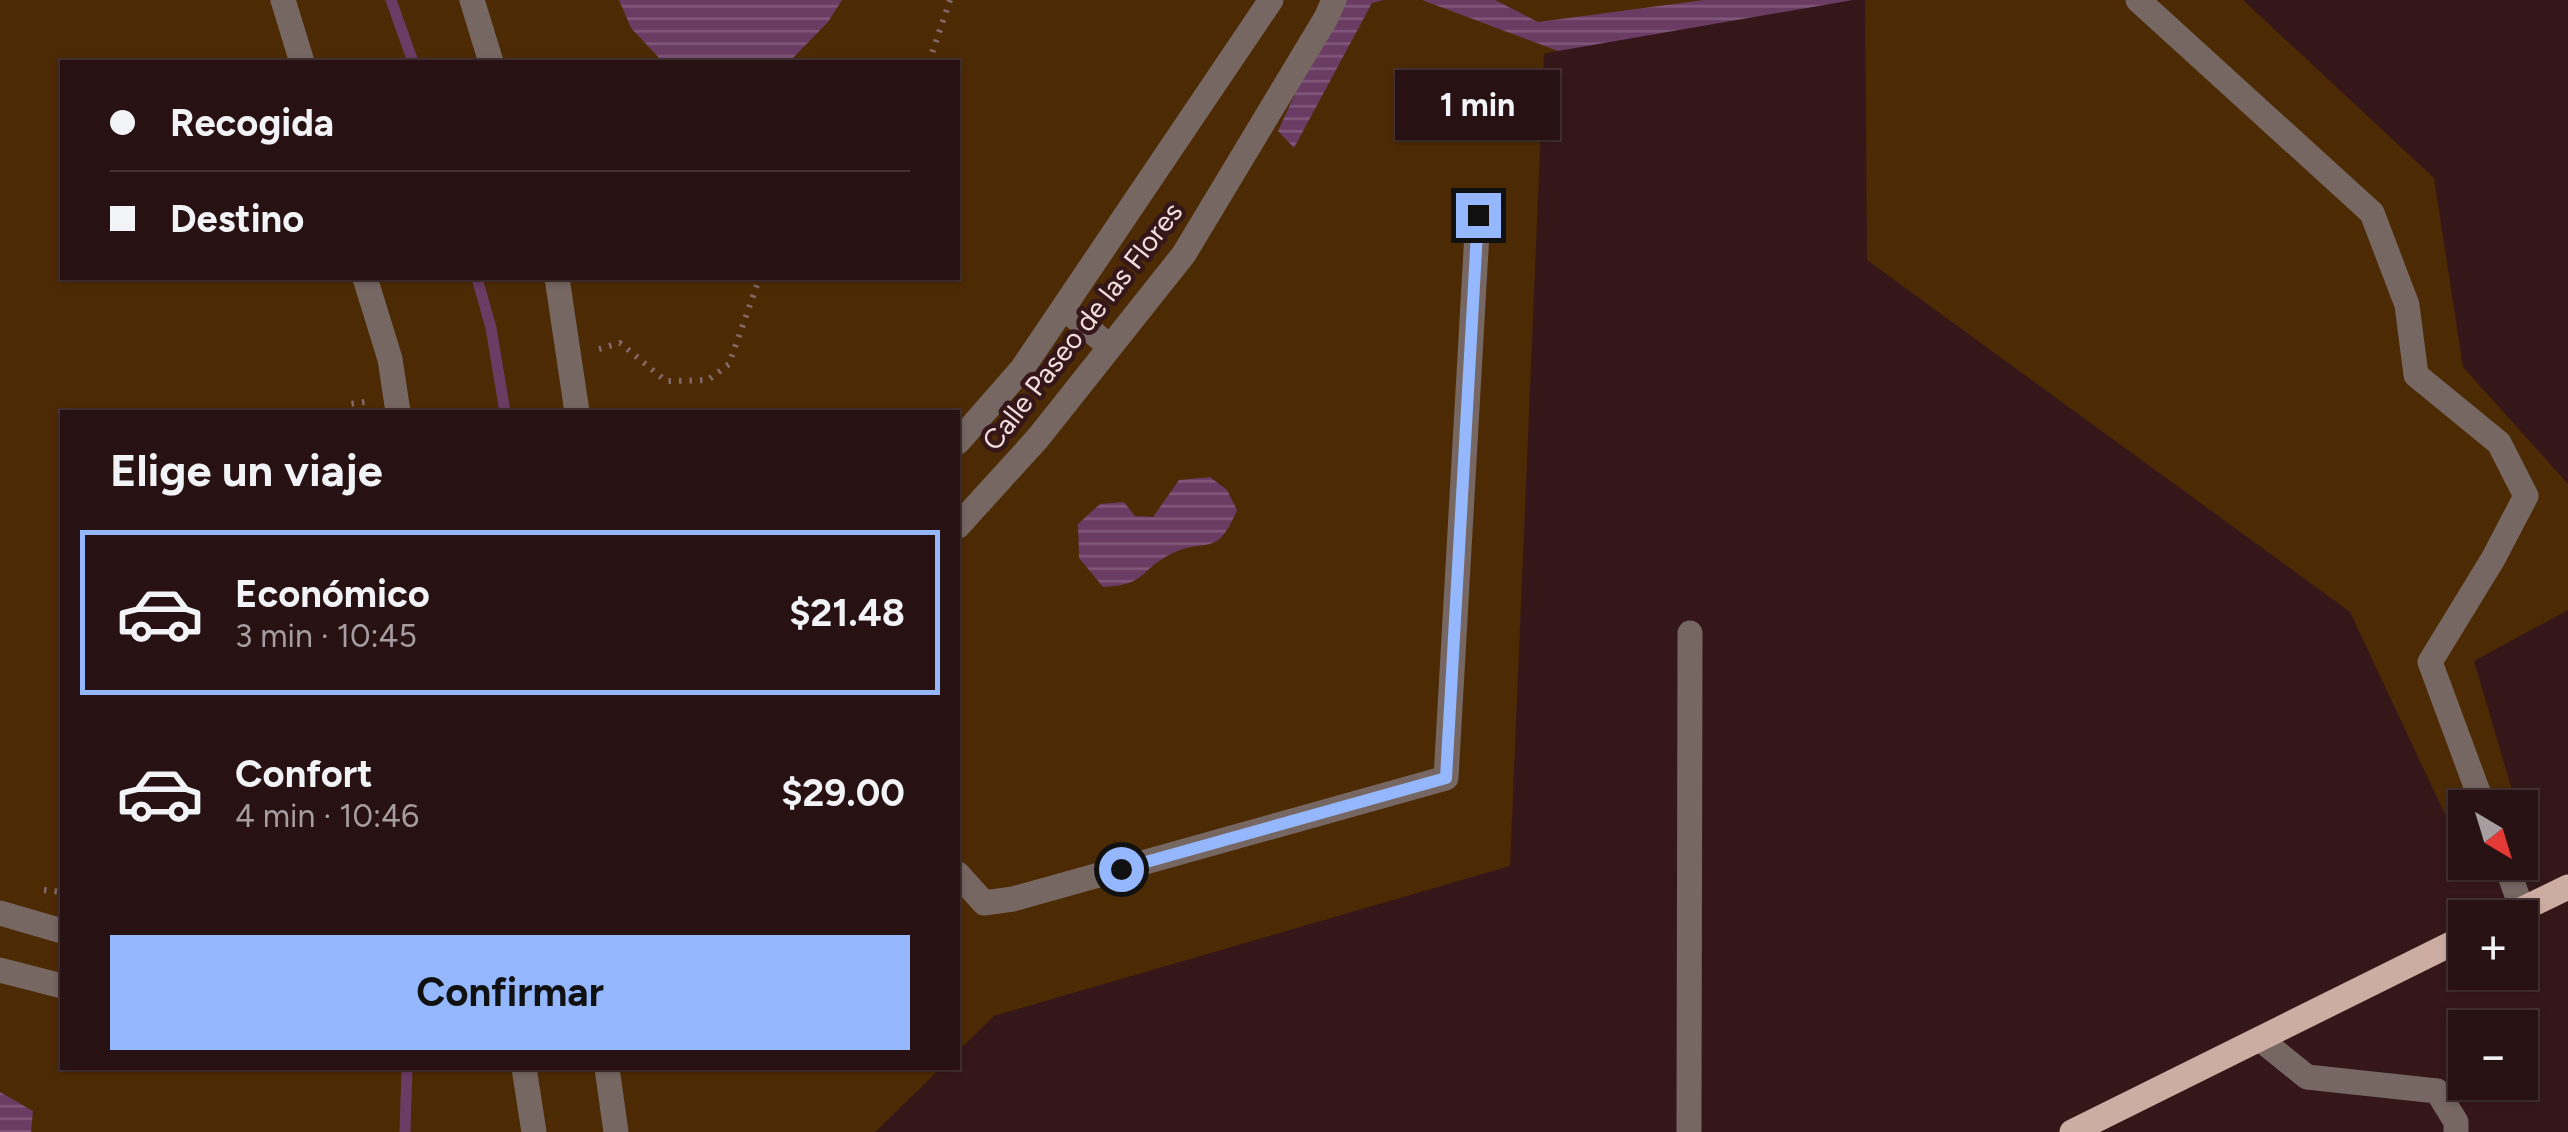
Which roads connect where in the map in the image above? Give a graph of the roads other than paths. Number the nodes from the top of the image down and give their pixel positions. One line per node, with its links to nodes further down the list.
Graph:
1 (283, 0): 6 (street)
2 (472, 0): 7 (street)
3 (1271, 0): 11 (street, Calle Paseo de las Flores)
4 (2138, 0): 18 (street)
5 (1330, 9): 12 (street, Calle Paseo de las Flores)
6 (301, 60)
7 (490, 60)
8 (1478, 215): 19 (street)
9 (367, 280): 13 (street)
10 (557, 280): 14 (street)
11 (1064, 308): 12 (street); 15 (street, Calle Paseo de las Flores)
12 (1110, 348): 16 (street, Calle Paseo de las Flores)
13 (398, 410)
14 (576, 410)
15 (960, 440)
16 (960, 524)
17 (1690, 633): 32 (street)
18 (2477, 790)
19 (960, 876)
20 (2568, 887): 21 (main road)
21 (2538, 901)
22 (0, 913): 23 (street)
23 (60, 929)
24 (2448, 945): 27 (main road)
25 (0, 970): 26 (street)
26 (60, 985)
27 (2260, 1039): 33 (main road); 34 (street)
28 (524, 1070): 30 (street)
29 (607, 1070): 31 (street)
30 (534, 1132)
31 (616, 1132)
32 (1690, 1132)
33 (2072, 1132)
34 (2456, 1132)

